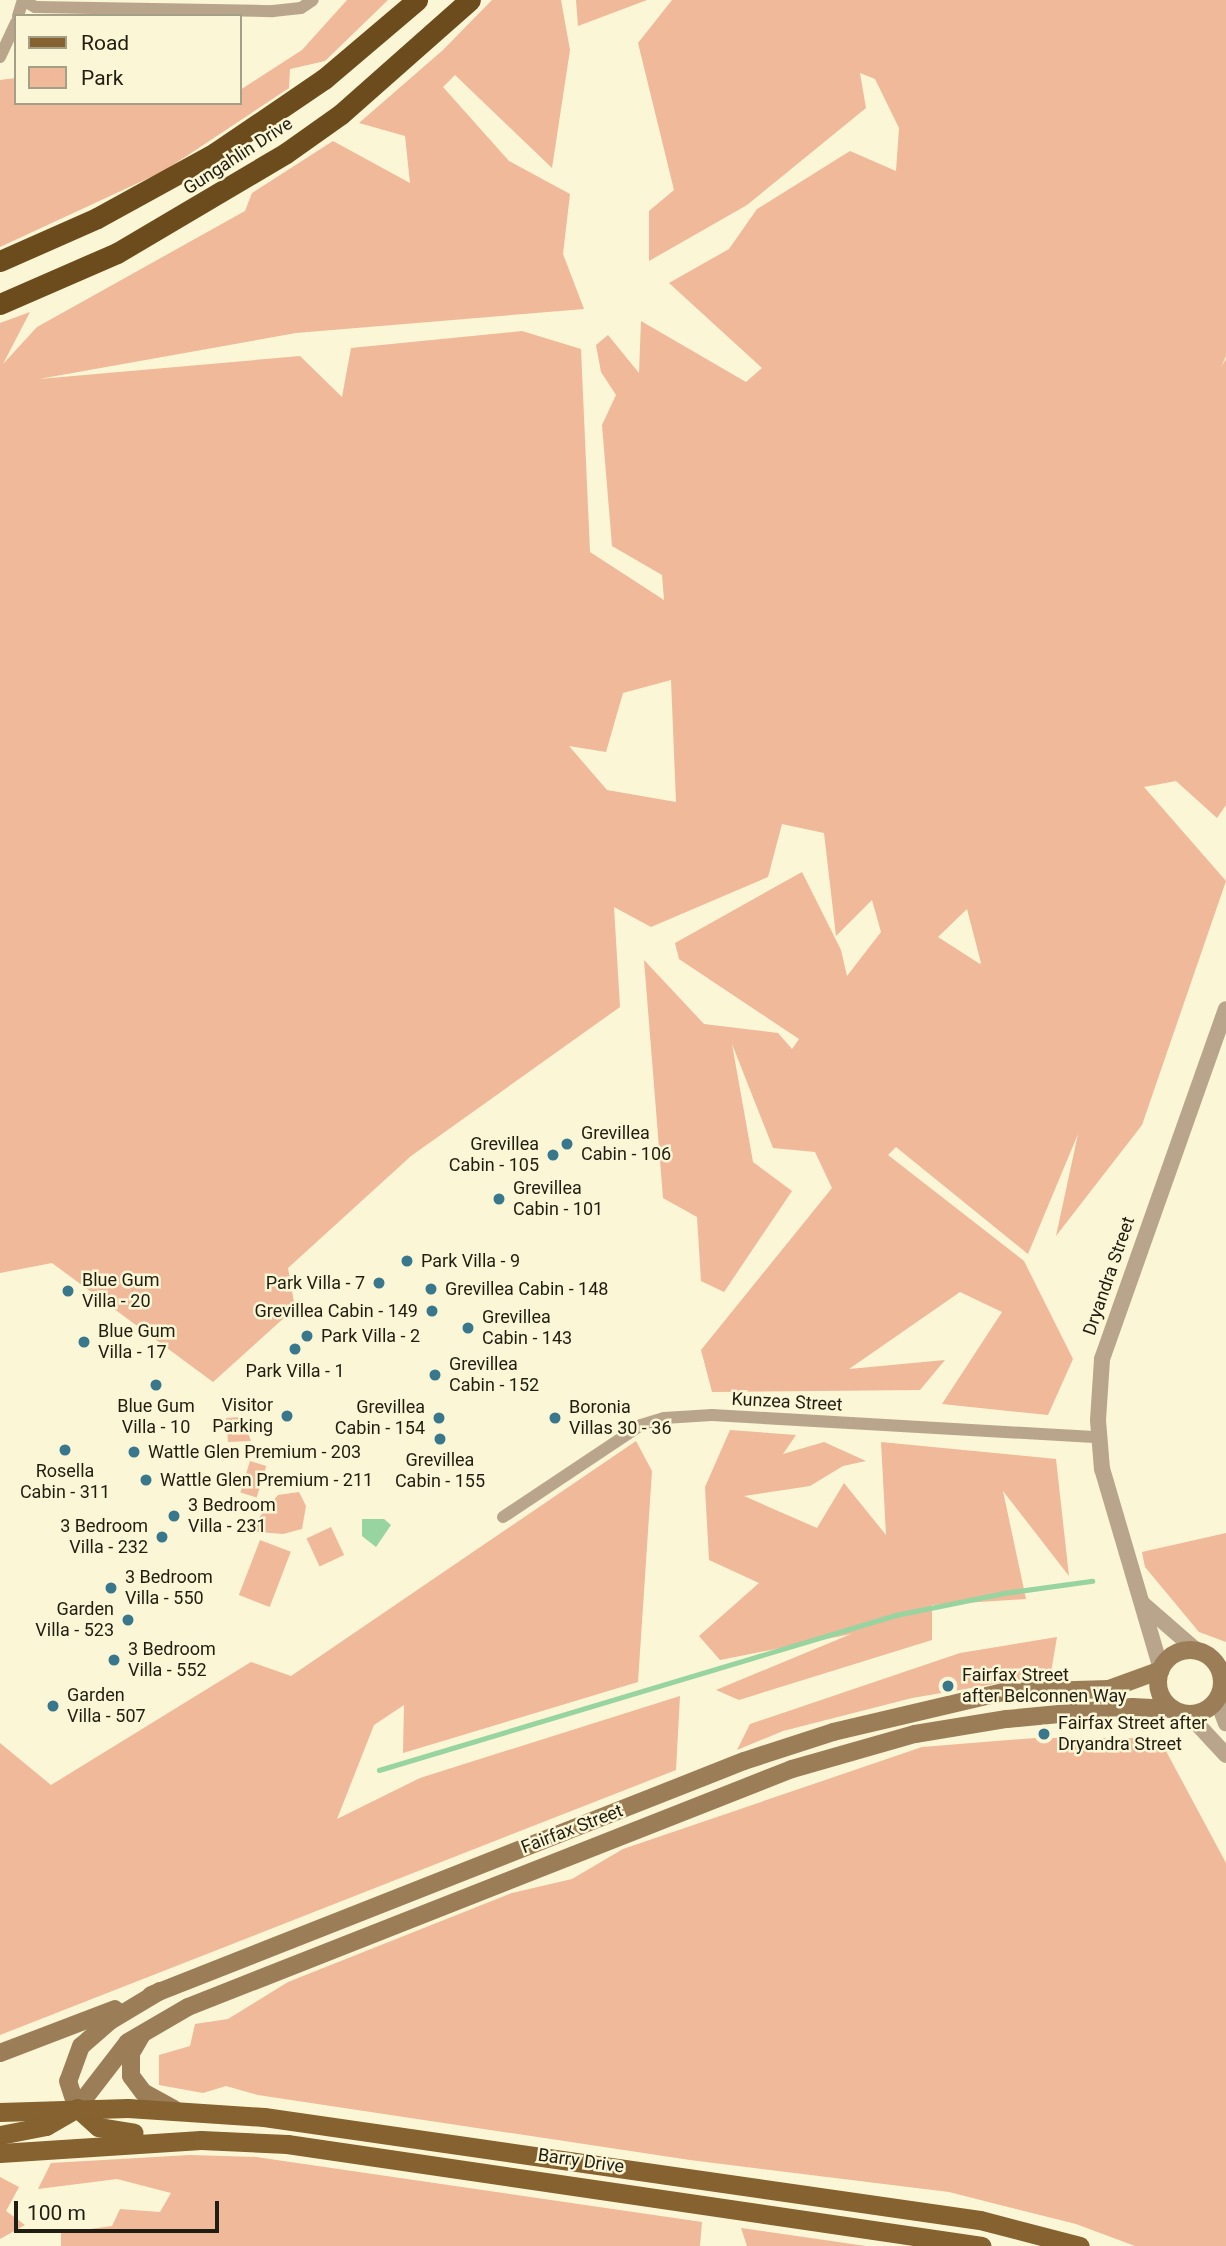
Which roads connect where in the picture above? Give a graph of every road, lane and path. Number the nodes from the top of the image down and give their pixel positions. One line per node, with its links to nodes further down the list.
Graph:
1 (23, 0): 2 (street)
2 (313, 0)
3 (417, 0): 7 (highway, Gungahlin Drive)
4 (470, 0): 8 (highway, Gungahlin Drive)
5 (14, 27): 6 (street)
6 (0, 57)
7 (0, 261)
8 (0, 304)
9 (1226, 1009): 10 (street, Dryandra Street)
10 (1098, 1437): 11 (street, Kunzea Street); 12 (street, Dryandra Street)
11 (503, 1517)
12 (1143, 1604): 13 (street); 15 (street, Dryandra Street)
13 (1201, 1652): 14 (main road); 15 (main road); 16 (main road)
14 (1226, 1659)
15 (1161, 1670): 17 (main road); 20 (main road, Fairfax Street)
16 (1220, 1699): 17 (main road); 18 (street)
17 (1180, 1712): 19 (street); 21 (main road, Fairfax Street)
18 (1226, 1723)
19 (1226, 1755)
20 (160, 1991): 22 (main road, Fairfax Street); 23 (main road)
21 (148, 2028): 23 (main road, Fairfax Street); 24 (main road)
22 (0, 2053)
23 (77, 2109): 24 (main road, Barry Drive); 25 (main road, Barry Drive); 26 (main road); 27 (main road)
24 (174, 2109): 30 (main road, Barry Drive)
25 (0, 2112)
26 (0, 2135)
27 (201, 2140): 28 (main road, Barry Drive); 29 (main road, Barry Drive)
28 (0, 2153)
29 (982, 2246)
30 (1080, 2246)

